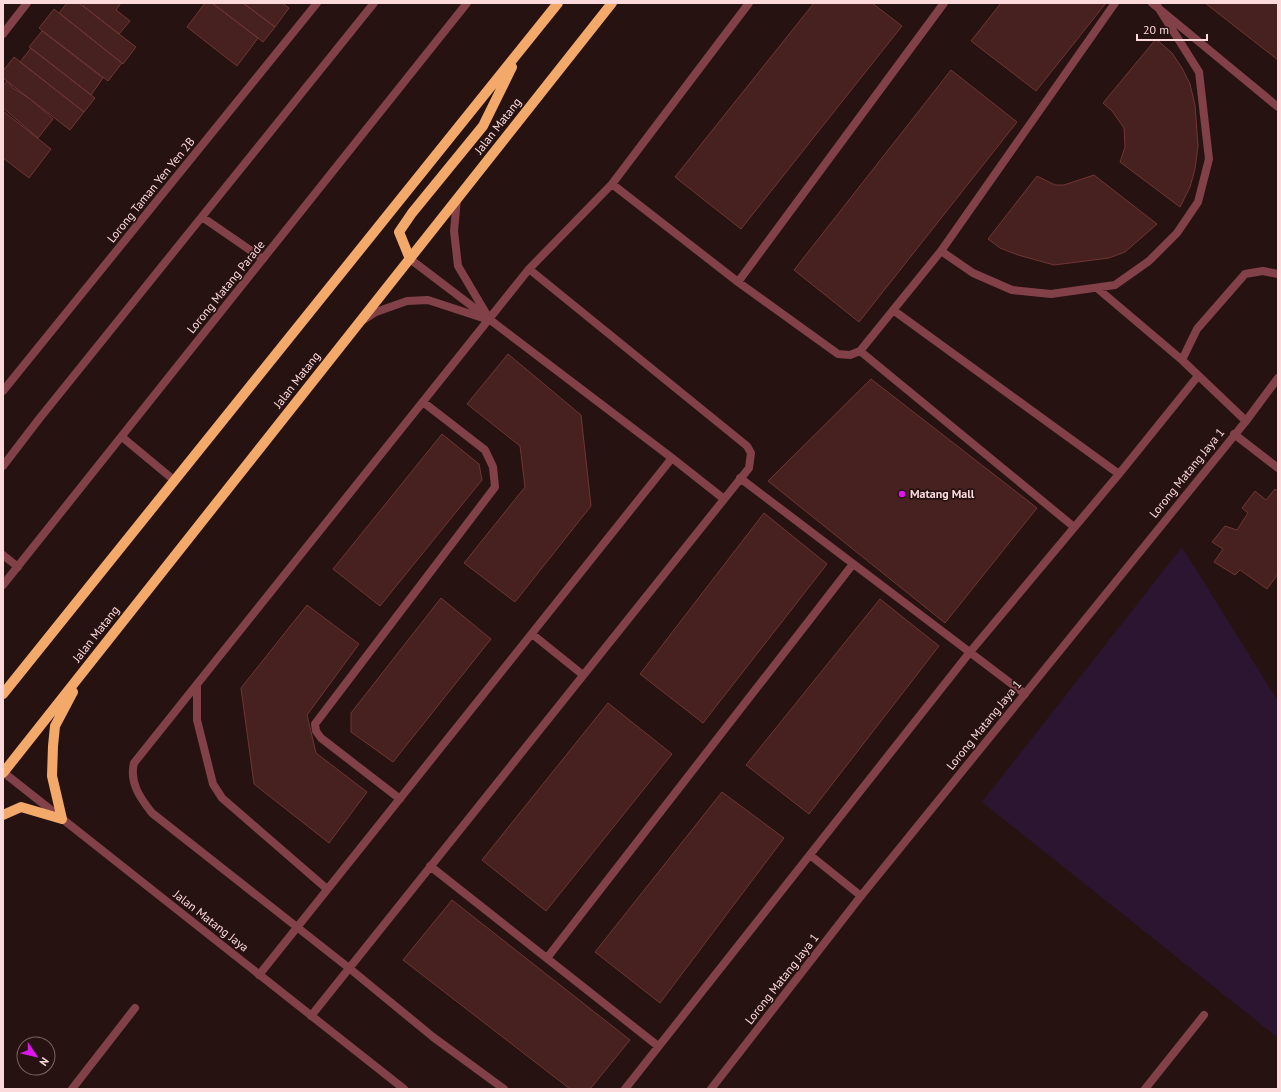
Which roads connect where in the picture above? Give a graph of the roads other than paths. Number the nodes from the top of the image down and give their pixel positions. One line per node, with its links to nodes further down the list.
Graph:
1 (27, 3): 11 (street)
2 (316, 3): 31 (street, Lorong Taman Yen Yen 2B)
3 (374, 3): 16 (street)
4 (467, 3): 18 (street, Lorong Matang Parade)
5 (558, 3): 12 (main road)
6 (612, 3): 15 (main road, Jalan Matang)
7 (749, 3): 14 (street)
8 (944, 3): 22 (street)
9 (1115, 3): 17 (street)
10 (1155, 5): 13 (street); 23 (street)
11 (3, 34)
12 (521, 49): 19 (main road); 41 (main road)
13 (1278, 107)
14 (612, 184): 20 (street); 22 (street)
15 (457, 199): 19 (main road, Jalan Matang); 25 (street)
16 (202, 217): 18 (street); 37 (street)
17 (941, 251): 23 (street); 24 (street)
18 (263, 259): 35 (street, Lorong Matang Parade)
19 (410, 259): 25 (street); 26 (main road, Jalan Matang)
20 (530, 269): 25 (street); 40 (street)
21 (1278, 274): 28 (street)
22 (738, 282): 27 (street)
23 (1098, 288): 28 (street)
24 (893, 310): 27 (street); 39 (street)
25 (489, 320): 26 (street); 32 (street); 36 (street)
26 (359, 324): 50 (main road, Jalan Matang)
27 (860, 351): 43 (street)
28 (1182, 360): 29 (street)
29 (1198, 376): 33 (street); 39 (street)
30 (1278, 378): 33 (street, Lorong Matang Jaya 1)
31 (3, 391)
32 (423, 402): 52 (street); 56 (street)
33 (1246, 421): 34 (street, Lorong Matang Jaya 1)
34 (1234, 434): 38 (street); 54 (street, Lorong Matang Jaya 1)
35 (122, 437): 41 (street); 46 (street, Lorong Matang Parade)
36 (672, 458): 42 (street); 48 (street)
37 (3, 466)
38 (1278, 468)
39 (1119, 474): 43 (street)
40 (740, 478): 42 (street); 45 (street)
41 (175, 481): 53 (main road)
42 (724, 499): 51 (street)
43 (1074, 527): 49 (street)
44 (3, 555): 46 (street)
45 (854, 564): 49 (street); 64 (street)
46 (18, 567): 47 (street, Lorong Matang Parade)
47 (3, 585)
48 (532, 634): 51 (street); 56 (street)
49 (970, 652): 54 (street); 59 (street)
50 (85, 670): 55 (main road, Jalan Matang); 58 (main road)
51 (583, 675): 60 (street)
52 (197, 685): 61 (street); 63 (street)
53 (3, 694)
54 (1026, 694): 62 (street, Lorong Matang Jaya 1)
55 (3, 773): 58 (street, Jalan Matang Jaya)
56 (400, 799): 61 (street)
57 (3, 815): 58 (main road)
58 (62, 819): 66 (street, Jalan Matang Jaya)
59 (810, 856): 62 (street); 70 (street)
60 (430, 866): 64 (street); 65 (street)
61 (327, 889): 63 (street)
62 (861, 896): 75 (street, Lorong Matang Jaya 1)
63 (297, 927): 65 (street); 66 (street)
64 (547, 958): 70 (street)
65 (349, 968): 69 (street); 73 (street)
66 (259, 975): 69 (street, Jalan Matang Jaya)
67 (135, 1008): 72 (street)
68 (1204, 1015): 76 (street)
69 (311, 1016): 71 (street, Jalan Matang Jaya)
70 (658, 1046): 74 (street)
71 (402, 1088)
72 (72, 1089)
73 (504, 1089)
74 (625, 1089)
75 (711, 1089)
76 (1145, 1089)

